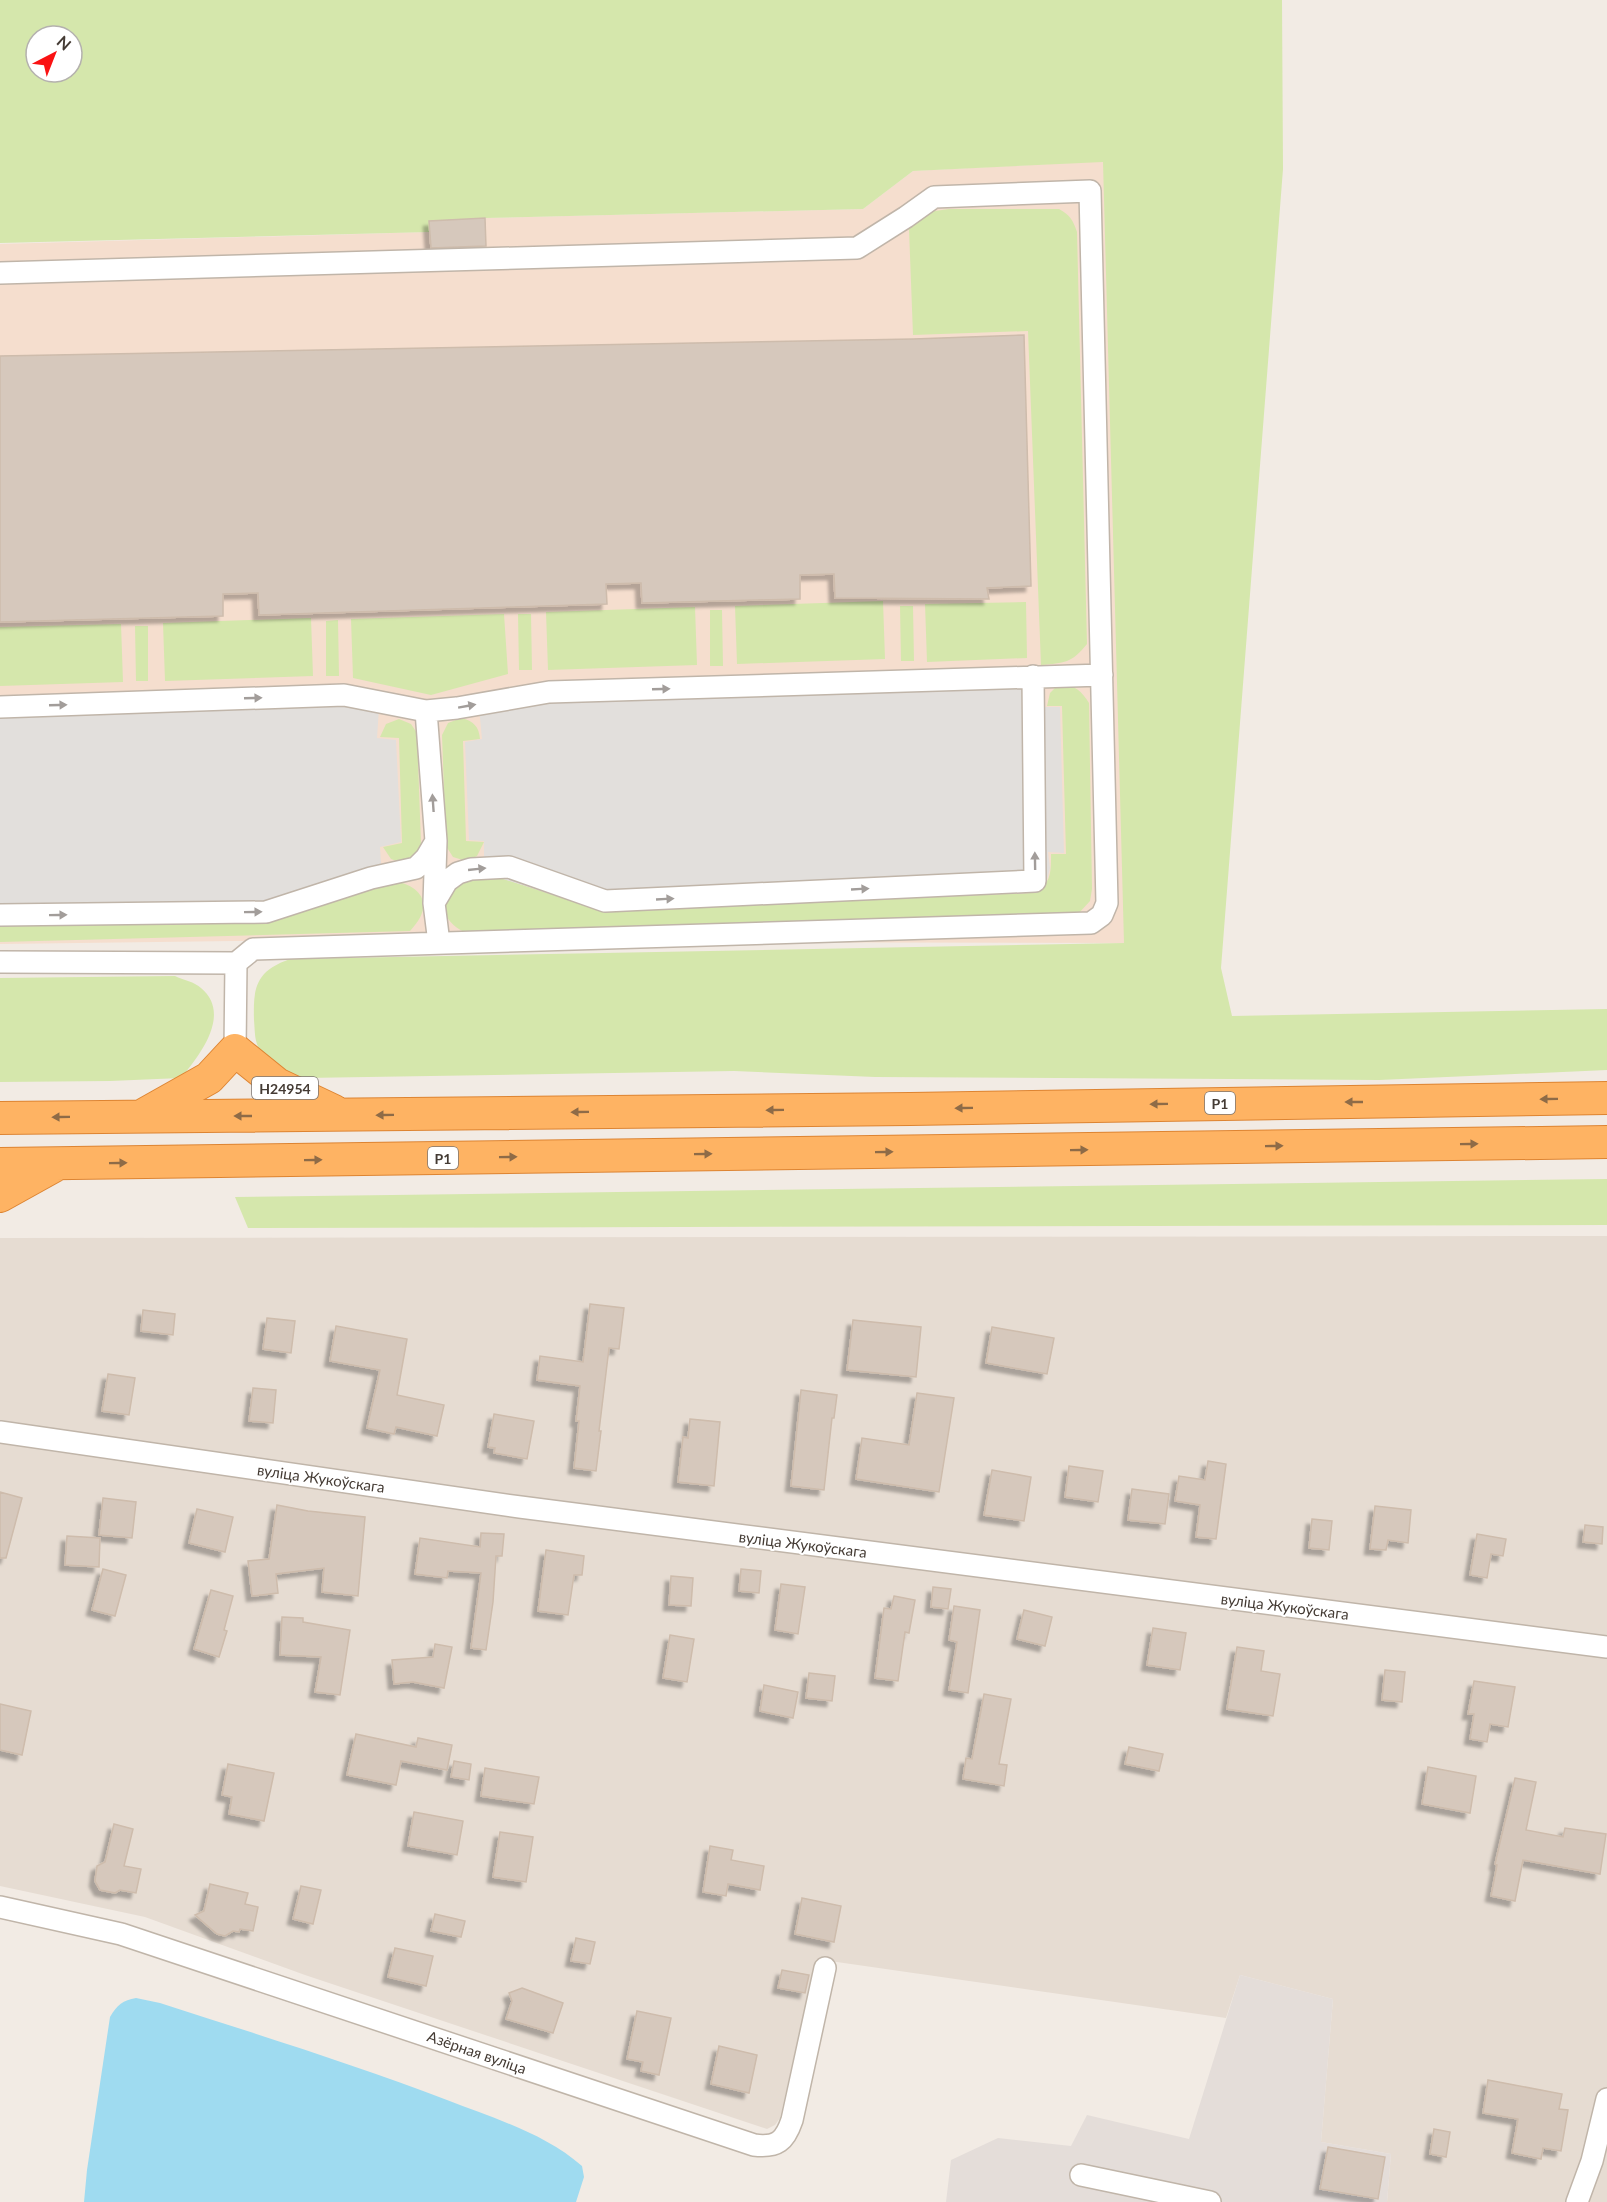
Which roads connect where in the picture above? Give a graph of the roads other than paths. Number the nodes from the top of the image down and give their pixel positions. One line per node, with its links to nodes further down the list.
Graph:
1 (0, 273): 2 (street)
2 (1102, 675): 3 (street); 10 (street)
3 (1033, 676): 5 (street, one-way to 3); 8 (street, one-way to 3)
4 (0, 707): 5 (street, one-way to 5)
5 (426, 711): 6 (street, one-way to 5)
6 (436, 841): 7 (street); 8 (street)
7 (401, 872): 8 (street); 9 (street, one-way to 7)
8 (434, 903): 10 (street)
9 (0, 915)
10 (439, 943): 12 (street)
11 (0, 962): 12 (street)
12 (236, 963): 13 (street)
13 (235, 1050): 15 (highway, Н24954); 16 (highway)
14 (1607, 1098): 15 (highway, Р1, one-way to 15)
15 (343, 1115): 16 (highway, Р1, one-way to 16)
16 (140, 1117): 17 (highway, Р1, one-way to 17)
17 (0, 1118)
18 (1607, 1142): 20 (highway, Р1, one-way to 18)
19 (0, 1164): 20 (highway, Р1)
20 (60, 1164): 21 (highway)
21 (0, 1196)
22 (0, 1432): 23 (street, вуліца Жукоўскага)
23 (1607, 1647)
24 (0, 1907): 25 (street, Азёрная вуліца)
25 (825, 1968)
26 (1607, 2099): 29 (street)
27 (1081, 2175): 28 (street)
28 (1210, 2202)
29 (1577, 2202)

